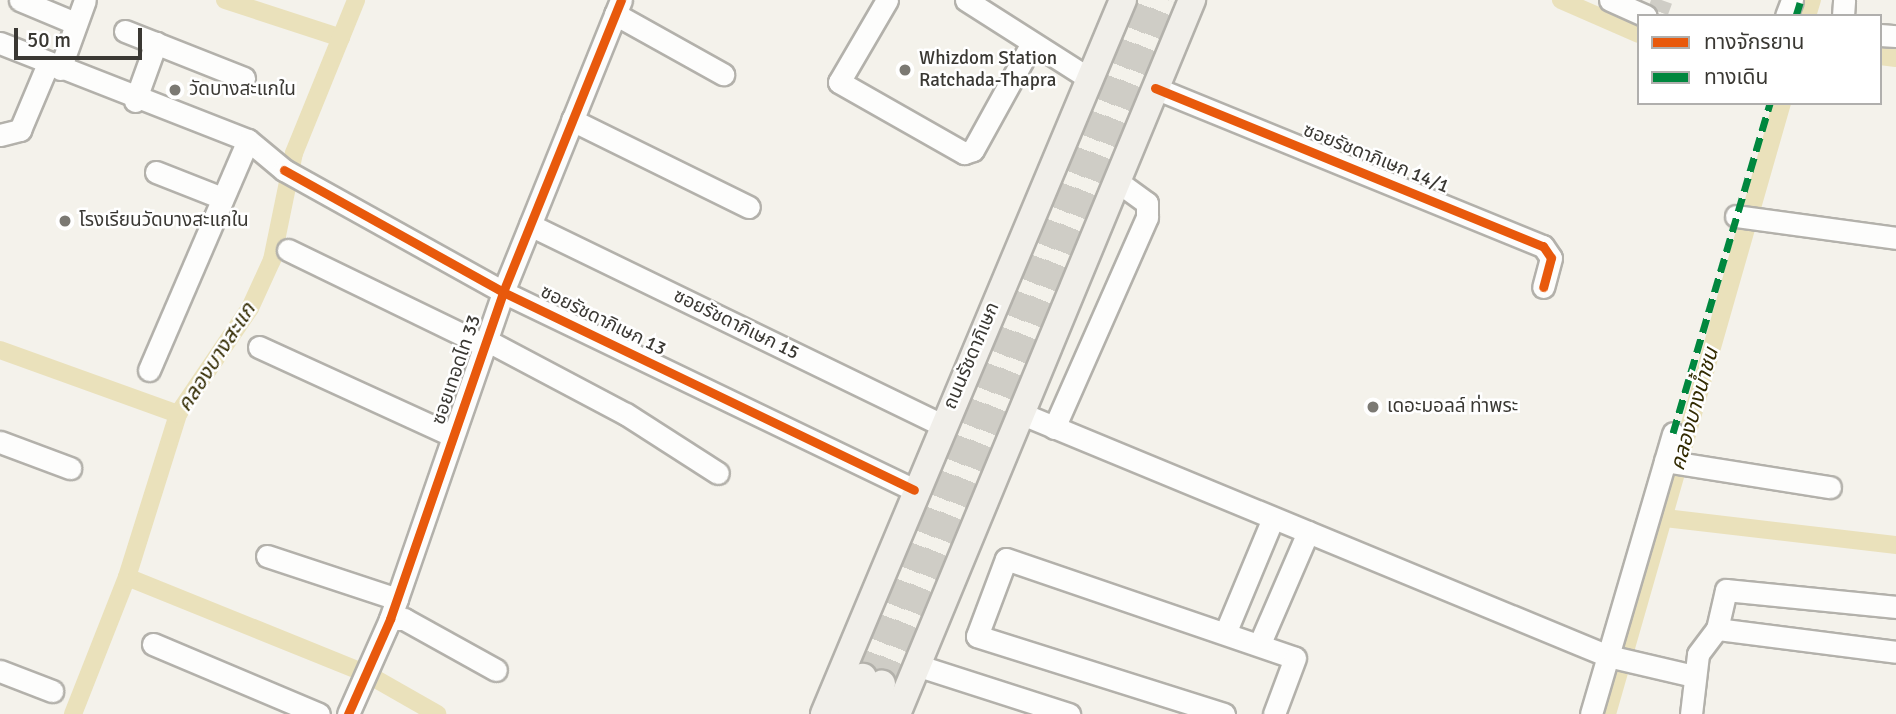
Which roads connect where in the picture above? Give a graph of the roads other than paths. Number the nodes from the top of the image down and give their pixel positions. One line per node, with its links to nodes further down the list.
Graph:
1 (20, 0): 10 (street)
2 (85, 0): 10 (street)
3 (887, 0): 14 (street)
4 (966, 0): 14 (street)
5 (1123, 0): 18 (main road, ถนนรัชดาภิเษก)
6 (1192, 0): 19 (main road)
7 (1610, 0): 9 (street)
8 (618, 7): 16 (street); 21 (street, ซอยเทอดไท 33)
9 (1653, 14)
10 (75, 23): 15 (street)
11 (125, 31): 13 (street)
12 (0, 43): 15 (street)
13 (156, 43): 17 (street); 20 (street)
14 (1031, 45): 18 (street)
15 (54, 68): 20 (street); 22 (street)
16 (723, 74)
17 (244, 78)
18 (1090, 79): 39 (main road, ถนนรัชดาภิเษก)
19 (1155, 88): 25 (main road); 32 (street, ซอยรัชดาภิเษก 14/1)
20 (135, 101): 23 (street)
21 (572, 120): 27 (street); 29 (street, ซอยเทอดไท 33)
22 (0, 135)
23 (248, 140): 26 (street); 33 (street, ซอยรัชดาภิเษก 13)
24 (156, 172): 26 (street)
25 (1117, 181): 38 (main road); 40 (street)
26 (222, 198): 37 (street)
27 (749, 207)
28 (1737, 216): 30 (street)
29 (536, 228): 33 (street, ซอยเทอดไท 33); 34 (street); 39 (street, ซอยรัชดาภิเษก 15)
30 (1896, 238)
31 (288, 250): 35 (street)
32 (1543, 287)
33 (503, 292): 35 (street, ซอยเทอดไท 33); 48 (street, ซอยรัชดาภิเษก 13)
34 (748, 316)
35 (485, 342): 42 (street, ซอยเทอดไท 33); 46 (street)
36 (259, 347): 42 (street)
37 (149, 370)
38 (1020, 413): 40 (street); 60 (main road)
39 (942, 425): 48 (main road, ถนนรัชดาภิเษก)
40 (1054, 428): 49 (street)
41 (1673, 433): 44 (street)
42 (453, 436): 53 (street, ซอยเทอดไท 33)
43 (0, 443): 45 (street)
44 (1672, 463): 47 (street); 59 (street)
45 (70, 468)
46 (718, 473)
47 (1830, 487)
48 (914, 490): 67 (main road, ถนนรัชดาภิเษก)
49 (1273, 518): 50 (street); 55 (street)
50 (1308, 532): 56 (street); 59 (street)
51 (267, 556): 53 (street)
52 (1896, 607): 54 (street)
53 (393, 609): 61 (street); 65 (street, ซอยเทอดไท 33)
54 (1717, 629): 58 (street); 63 (street)
55 (1226, 631): 56 (street); 72 (street)
56 (1260, 643): 73 (street)
57 (153, 644): 66 (street)
58 (1896, 652)
59 (1611, 658): 63 (street); 74 (street)
60 (916, 665): 70 (main road); 71 (street)
61 (496, 670)
62 (0, 671): 64 (street)
63 (1693, 676): 75 (street)
64 (52, 691)
65 (354, 712)
66 (319, 714)
67 (824, 714)
68 (850, 714): 69 (main road)
69 (872, 714)
70 (897, 714)
71 (1069, 714)
72 (1224, 714)
73 (1274, 714)
74 (1591, 714)
75 (1691, 714)

